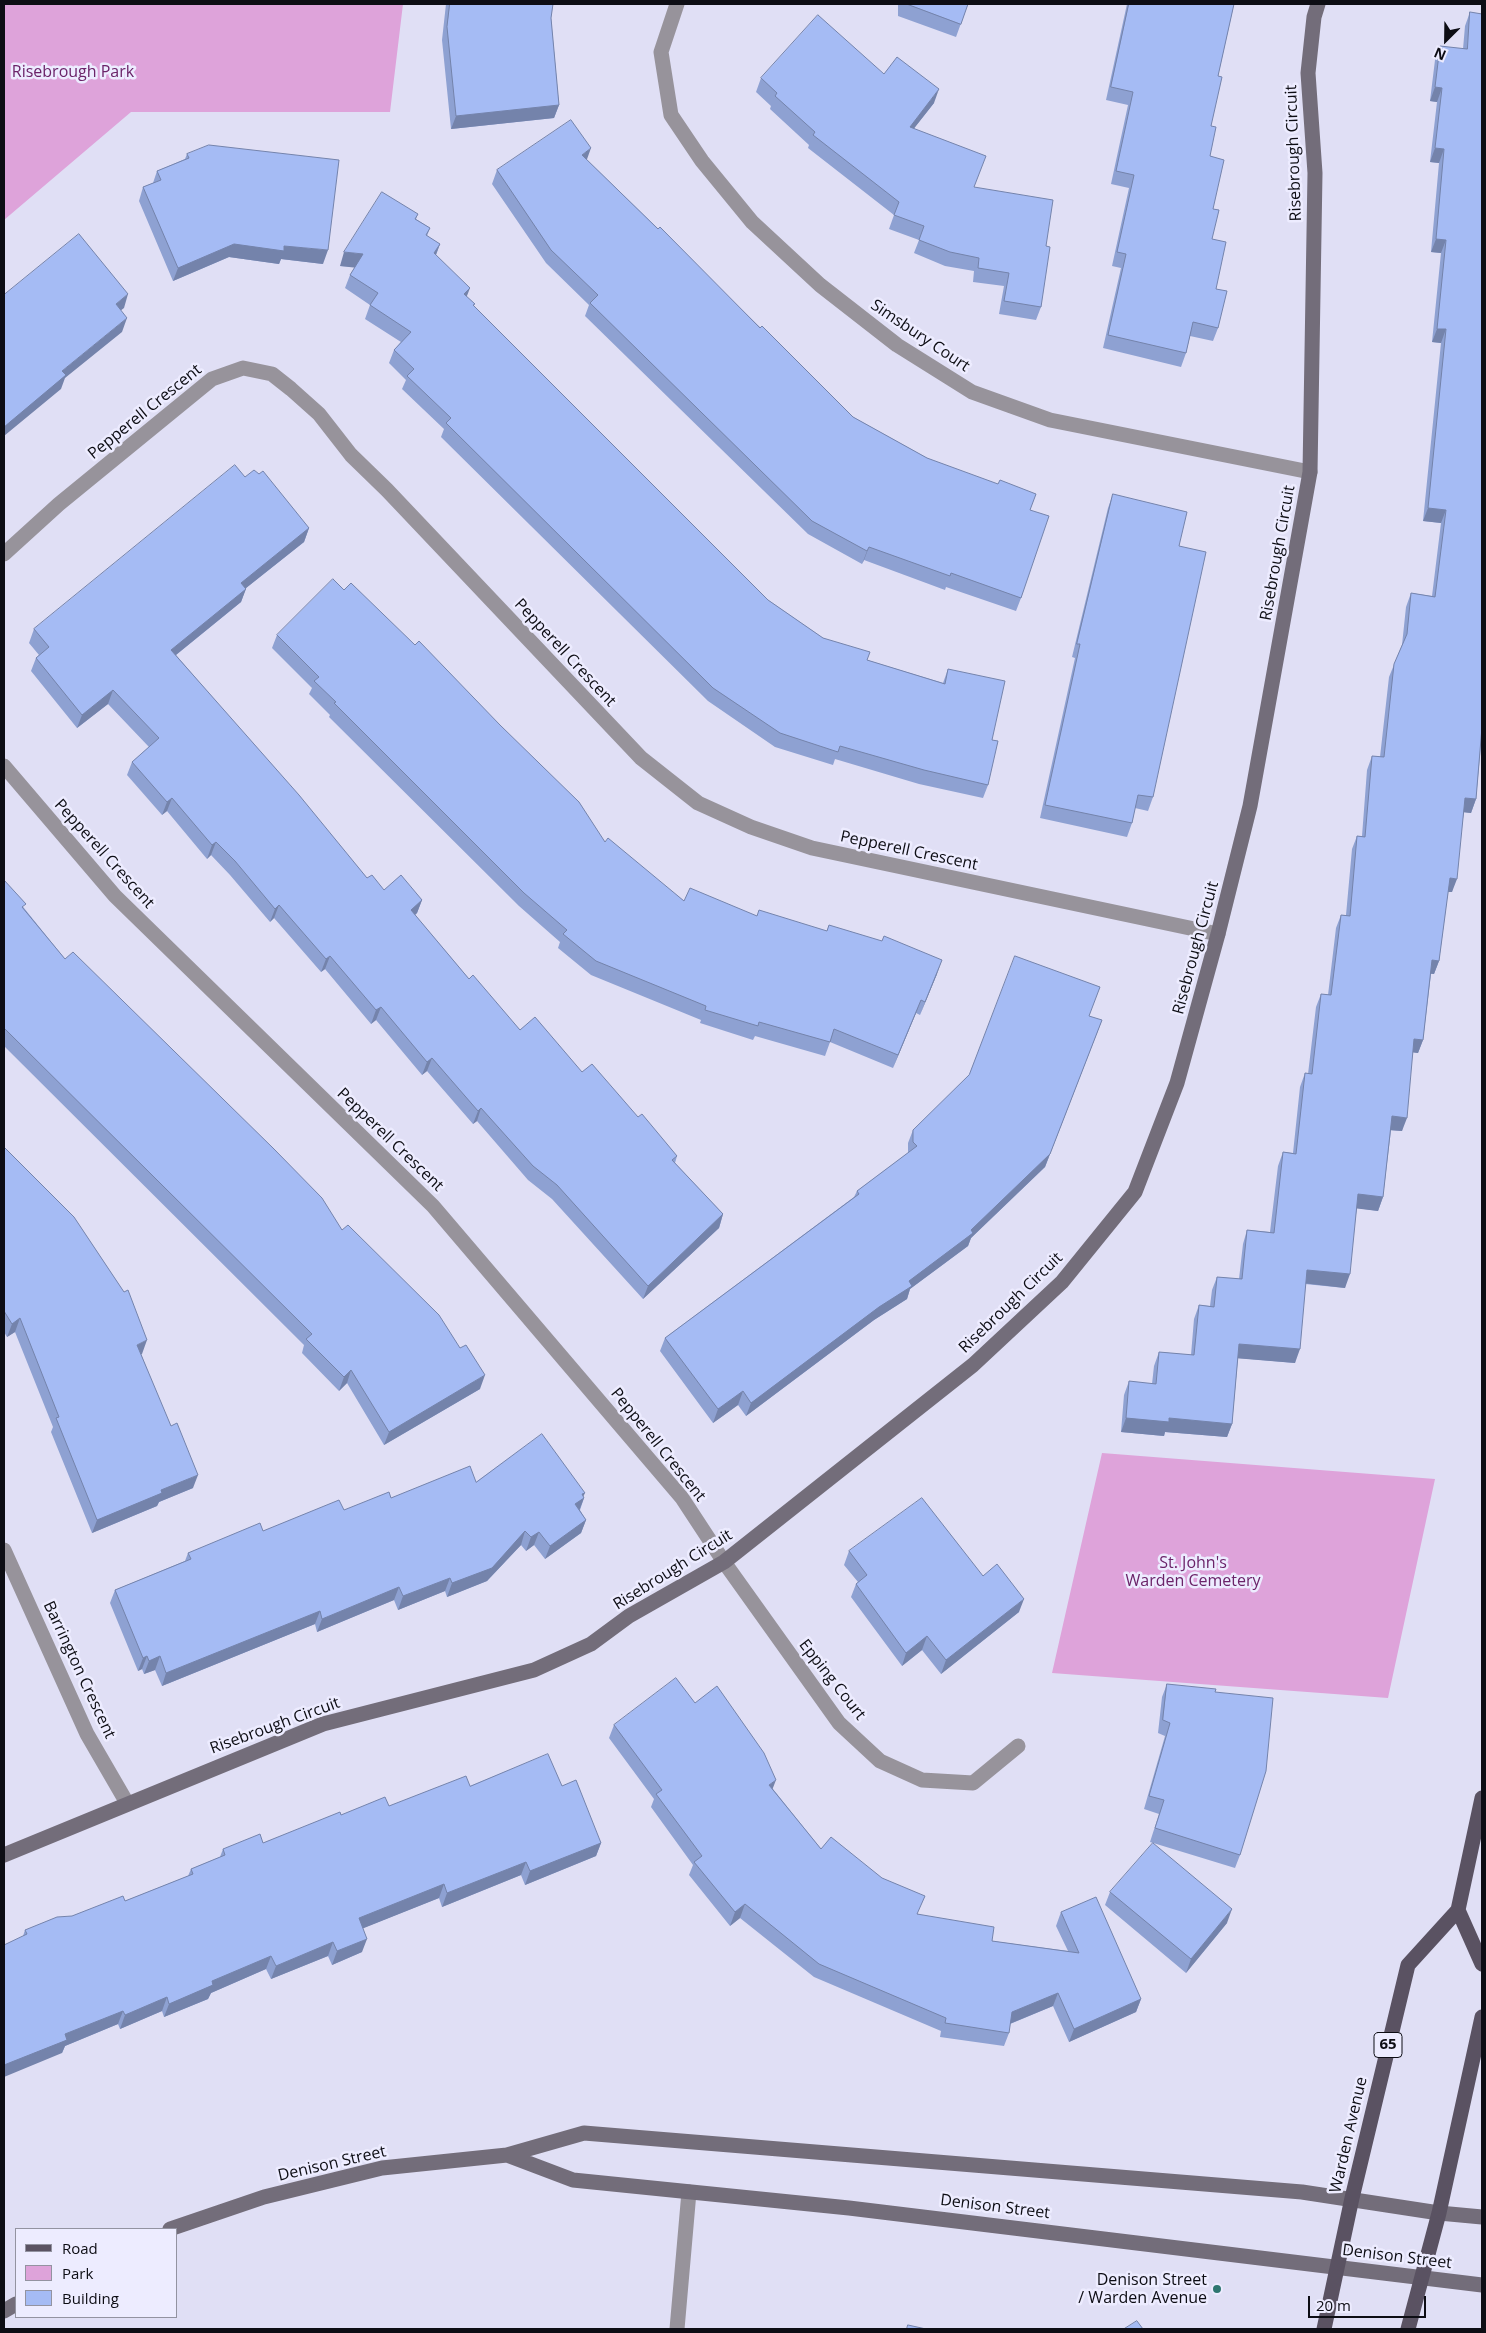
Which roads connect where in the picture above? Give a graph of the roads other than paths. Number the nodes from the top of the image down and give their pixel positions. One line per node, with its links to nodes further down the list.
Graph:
1 (677, 4): 3 (street, Simsbury Court)
2 (1318, 4): 3 (street, Risebrough Circuit)
3 (1310, 472): 6 (street, Risebrough Circuit)
4 (4, 554): 6 (street, Pepperell Crescent)
5 (4, 766): 8 (street, Pepperell Crescent)
6 (1218, 934): 8 (street, Risebrough Circuit)
7 (4, 1550): 11 (street, Barrington Crescent)
8 (724, 1562): 9 (street, Epping Court); 11 (street, Risebrough Circuit)
9 (1018, 1746)
10 (1482, 1798): 13 (main road)
11 (127, 1803): 12 (street, Risebrough Circuit)
12 (4, 1855)
13 (1458, 1910): 14 (main road); 18 (main road, Warden Avenue / 65)
14 (1482, 1964)
15 (1482, 2017): 19 (main road)
16 (507, 2155): 17 (street, Denison Street); 18 (street, Denison Street); 21 (street, Denison Street)
17 (689, 2192): 22 (street, Denison Street); 27 (street)
18 (1352, 2198): 19 (street, Denison Street); 22 (main road, Warden Avenue / 65)
19 (1440, 2213): 20 (street, Denison Street); 23 (main road)
20 (1482, 2217)
21 (173, 2228)
22 (1339, 2267): 23 (street, Denison Street); 28 (main road, Warden Avenue / 65)
23 (1423, 2278): 24 (street, Denison Street); 29 (main road)
24 (1482, 2285)
25 (15, 2305): 26 (street)
26 (4, 2311)
27 (677, 2329)
28 (1324, 2329)
29 (1408, 2329)

